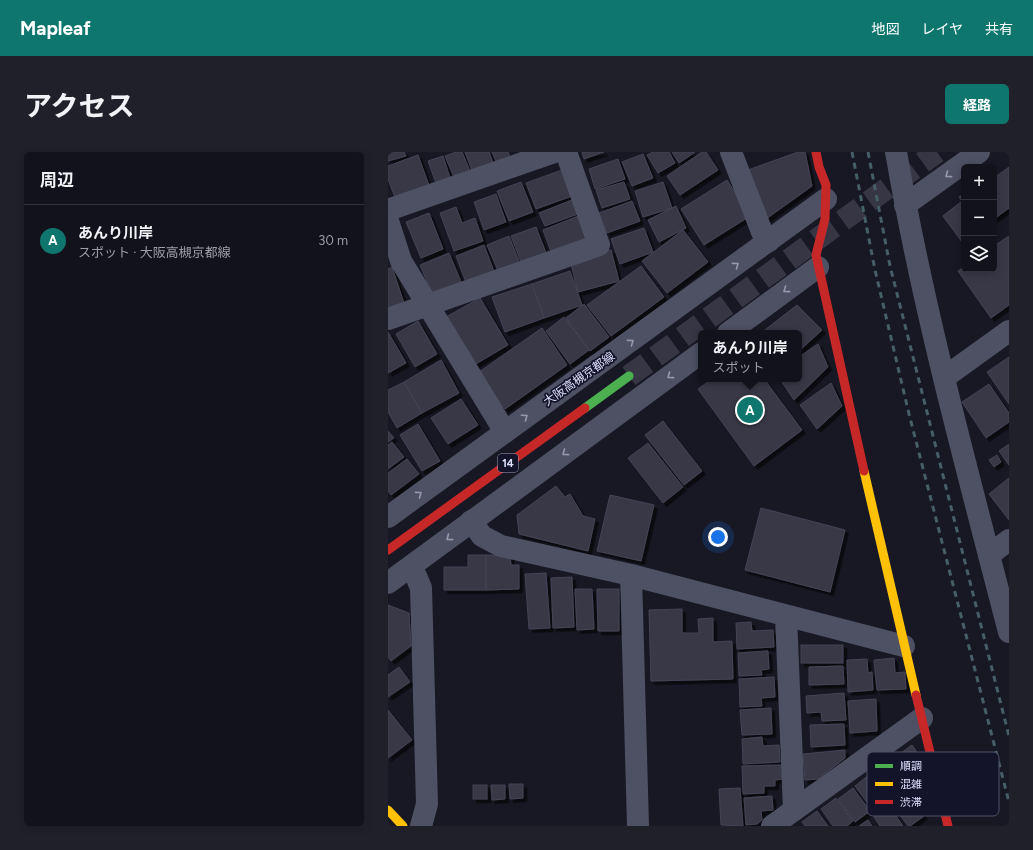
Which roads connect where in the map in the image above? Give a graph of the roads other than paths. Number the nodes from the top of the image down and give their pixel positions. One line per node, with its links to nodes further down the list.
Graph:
1 (554, 152): 9 (street)
2 (566, 152): 13 (street)
3 (731, 152): 11 (street)
4 (816, 152): 7 (street)
5 (896, 152): 8 (street)
6 (979, 152): 8 (street, one-way to 8)
7 (826, 199): 11 (street, 大阪高槻京都線); 12 (street)
8 (905, 205): 19 (street)
9 (388, 210)
10 (388, 221): 13 (street)
11 (769, 241): 20 (street, 大阪高槻京都線 / 14, one-way to 11)
12 (818, 267): 15 (street, one-way to 15); 31 (street)
13 (428, 306): 14 (street); 20 (street)
14 (388, 319)
15 (732, 330)
16 (1009, 330): 19 (street)
17 (698, 355): 22 (street, 14, one-way to 22)
18 (629, 376): 24 (street, 14)
19 (944, 377): 25 (street)
20 (504, 432): 21 (street, 大阪高槻京都線 / 14, one-way to 20)
21 (389, 514)
22 (471, 521): 26 (street, 14, one-way to 26); 27 (street)
23 (1009, 540): 25 (street)
24 (388, 550)
25 (989, 554): 30 (street)
26 (409, 568): 28 (street, 14); 39 (street)
27 (631, 575): 29 (street); 40 (street)
28 (388, 583)
29 (786, 616): 31 (street); 37 (street)
30 (1009, 632)
31 (904, 646): 32 (street)
32 (922, 718): 33 (street); 34 (street)
33 (875, 752)
34 (929, 752)
35 (867, 758): 37 (street)
36 (388, 810): 38 (street)
37 (794, 810): 41 (street)
38 (403, 826)
39 (421, 826)
40 (638, 826)
41 (772, 826)

